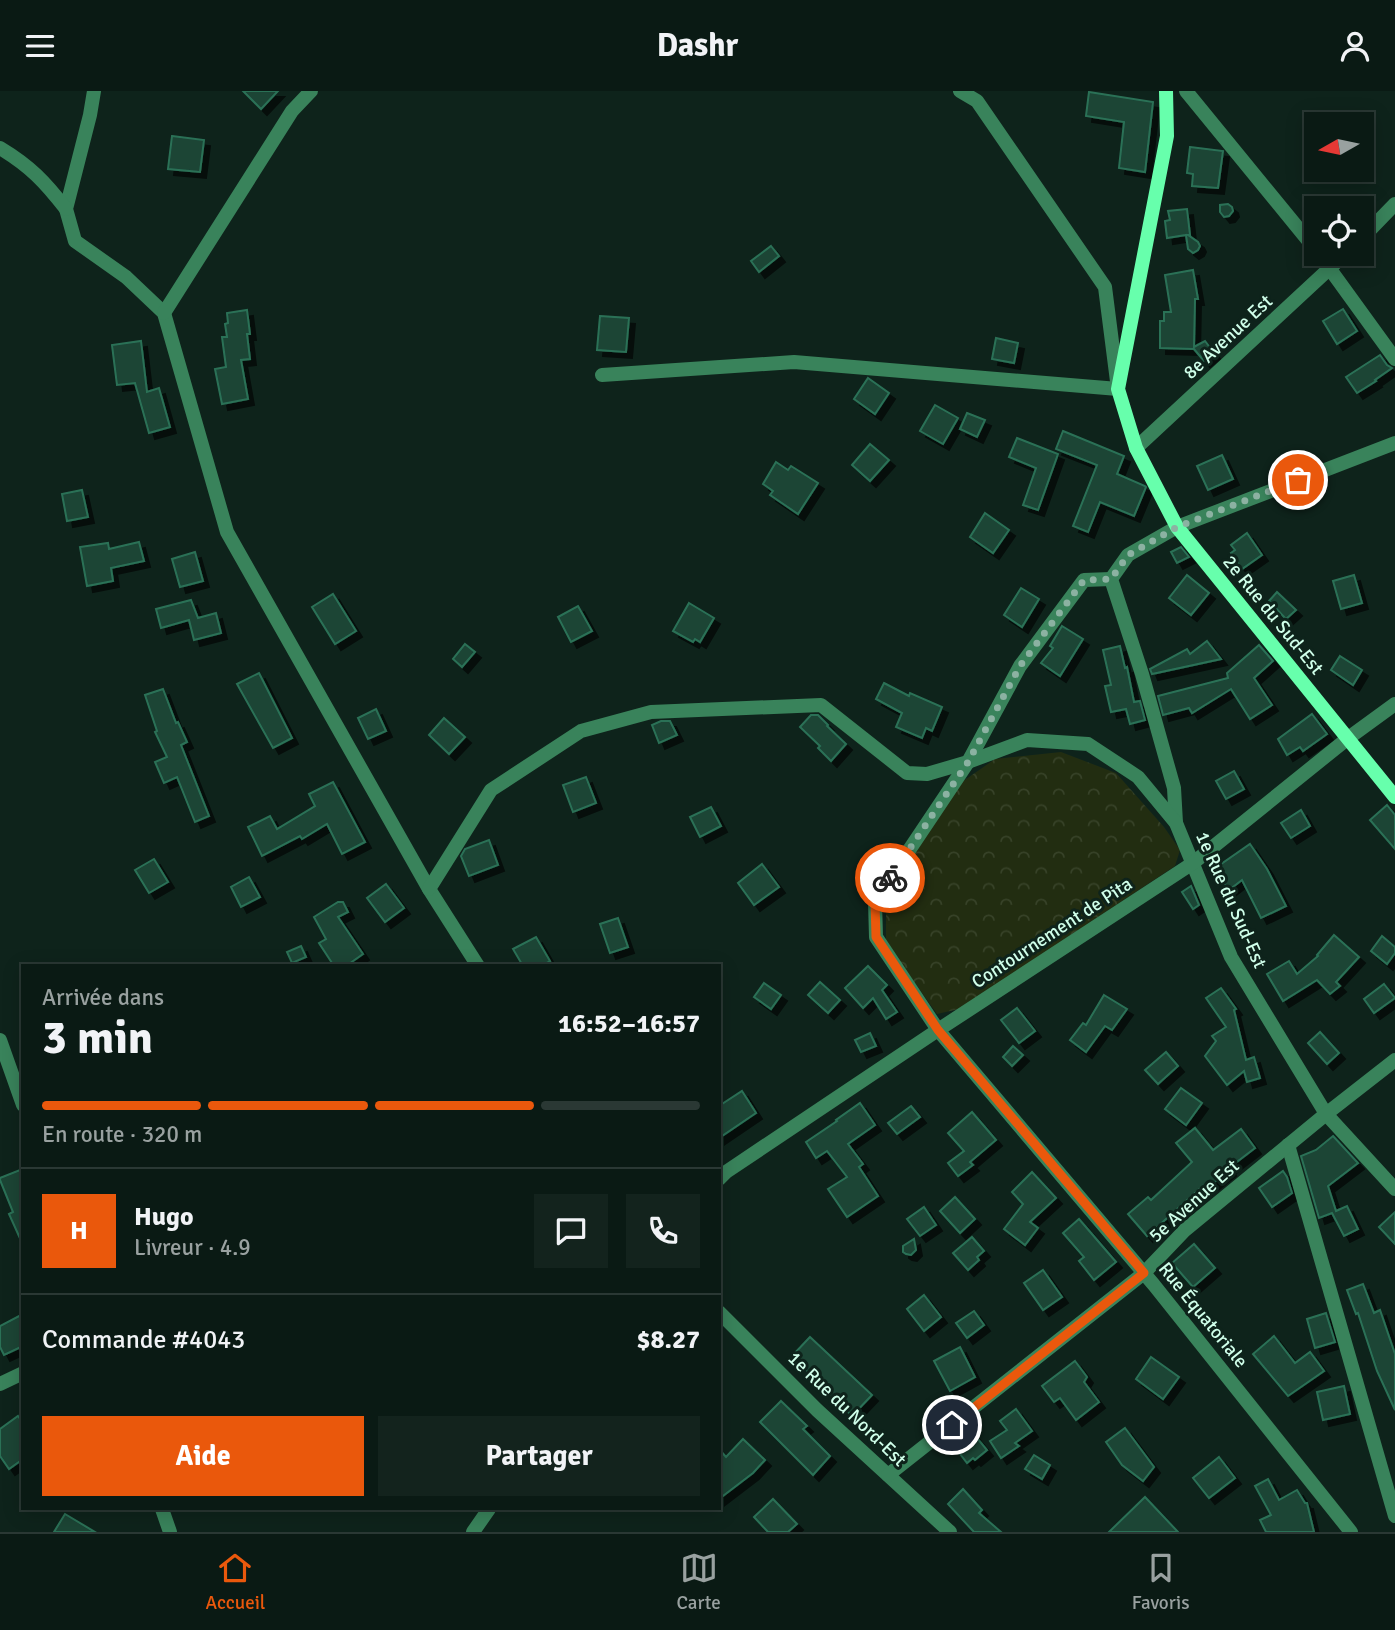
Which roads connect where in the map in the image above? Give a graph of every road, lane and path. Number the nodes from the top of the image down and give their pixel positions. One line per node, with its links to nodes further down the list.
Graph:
1 (94, 91): 8 (street)
2 (311, 91): 12 (street)
3 (960, 91): 15 (street)
4 (1166, 91): 15 (street)
5 (1186, 91): 10 (street)
6 (0, 148): 8 (street)
7 (1395, 204): 9 (street)
8 (66, 209): 12 (street)
9 (1374, 225)
10 (1304, 236)
11 (1331, 268): 13 (street); 17 (street, 8e Avenue Est)
12 (164, 313): 26 (street)
13 (1395, 359)
14 (602, 375): 15 (street)
15 (1118, 389): 17 (street, 2e Rue du Sud-Est)
16 (1395, 443): 18 (street)
17 (1136, 448): 18 (street, 2e Rue du Sud-Est)
18 (1177, 527): 19 (street); 21 (street, 2e Rue du Sud-Est)
19 (1111, 579): 22 (street, Rue Équatoriale); 24 (street)
20 (1395, 704): 21 (street, Contournement de Pita)
21 (1347, 739): 23 (street, 2e Rue du Sud-Est); 25 (street, Contournement de Pita)
22 (968, 762): 24 (street, 1e Rue du Sud-Est); 26 (street, 1e Rue du Sud-Est); 28 (street, Rue Équatoriale)
23 (1395, 797)
24 (1176, 823): 25 (street, 1e Rue du Sud-Est)
25 (1194, 863): 28 (street, Contournement de Pita); 32 (street, 1e Rue du Sud-Est)
26 (429, 889): 27 (street)
27 (477, 964)
28 (938, 1030): 34 (street, Contournement de Pita); 36 (street, Rue Équatoriale)
29 (0, 1040): 31 (street)
30 (1395, 1061): 32 (street, 5e Avenue Est)
31 (21, 1099)
32 (1326, 1114): 33 (street, 5e Avenue Est); 35 (street, 1e Rue du Sud-Est)
33 (1288, 1145): 36 (street, 5e Avenue Est); 43 (street)
34 (721, 1177)
35 (1395, 1189)
36 (1144, 1273): 40 (street, 5e Avenue Est); 47 (street, Rue Équatoriale)
37 (721, 1314): 40 (street, 1e Rue du Nord-Est)
38 (21, 1374): 39 (street)
39 (0, 1384)
40 (888, 1475): 46 (street, 1e Rue du Nord-Est)
41 (162, 1510): 44 (street)
42 (488, 1510): 45 (street)
43 (1395, 1516)
44 (170, 1532)
45 (473, 1532)
46 (950, 1532)
47 (1351, 1532)

